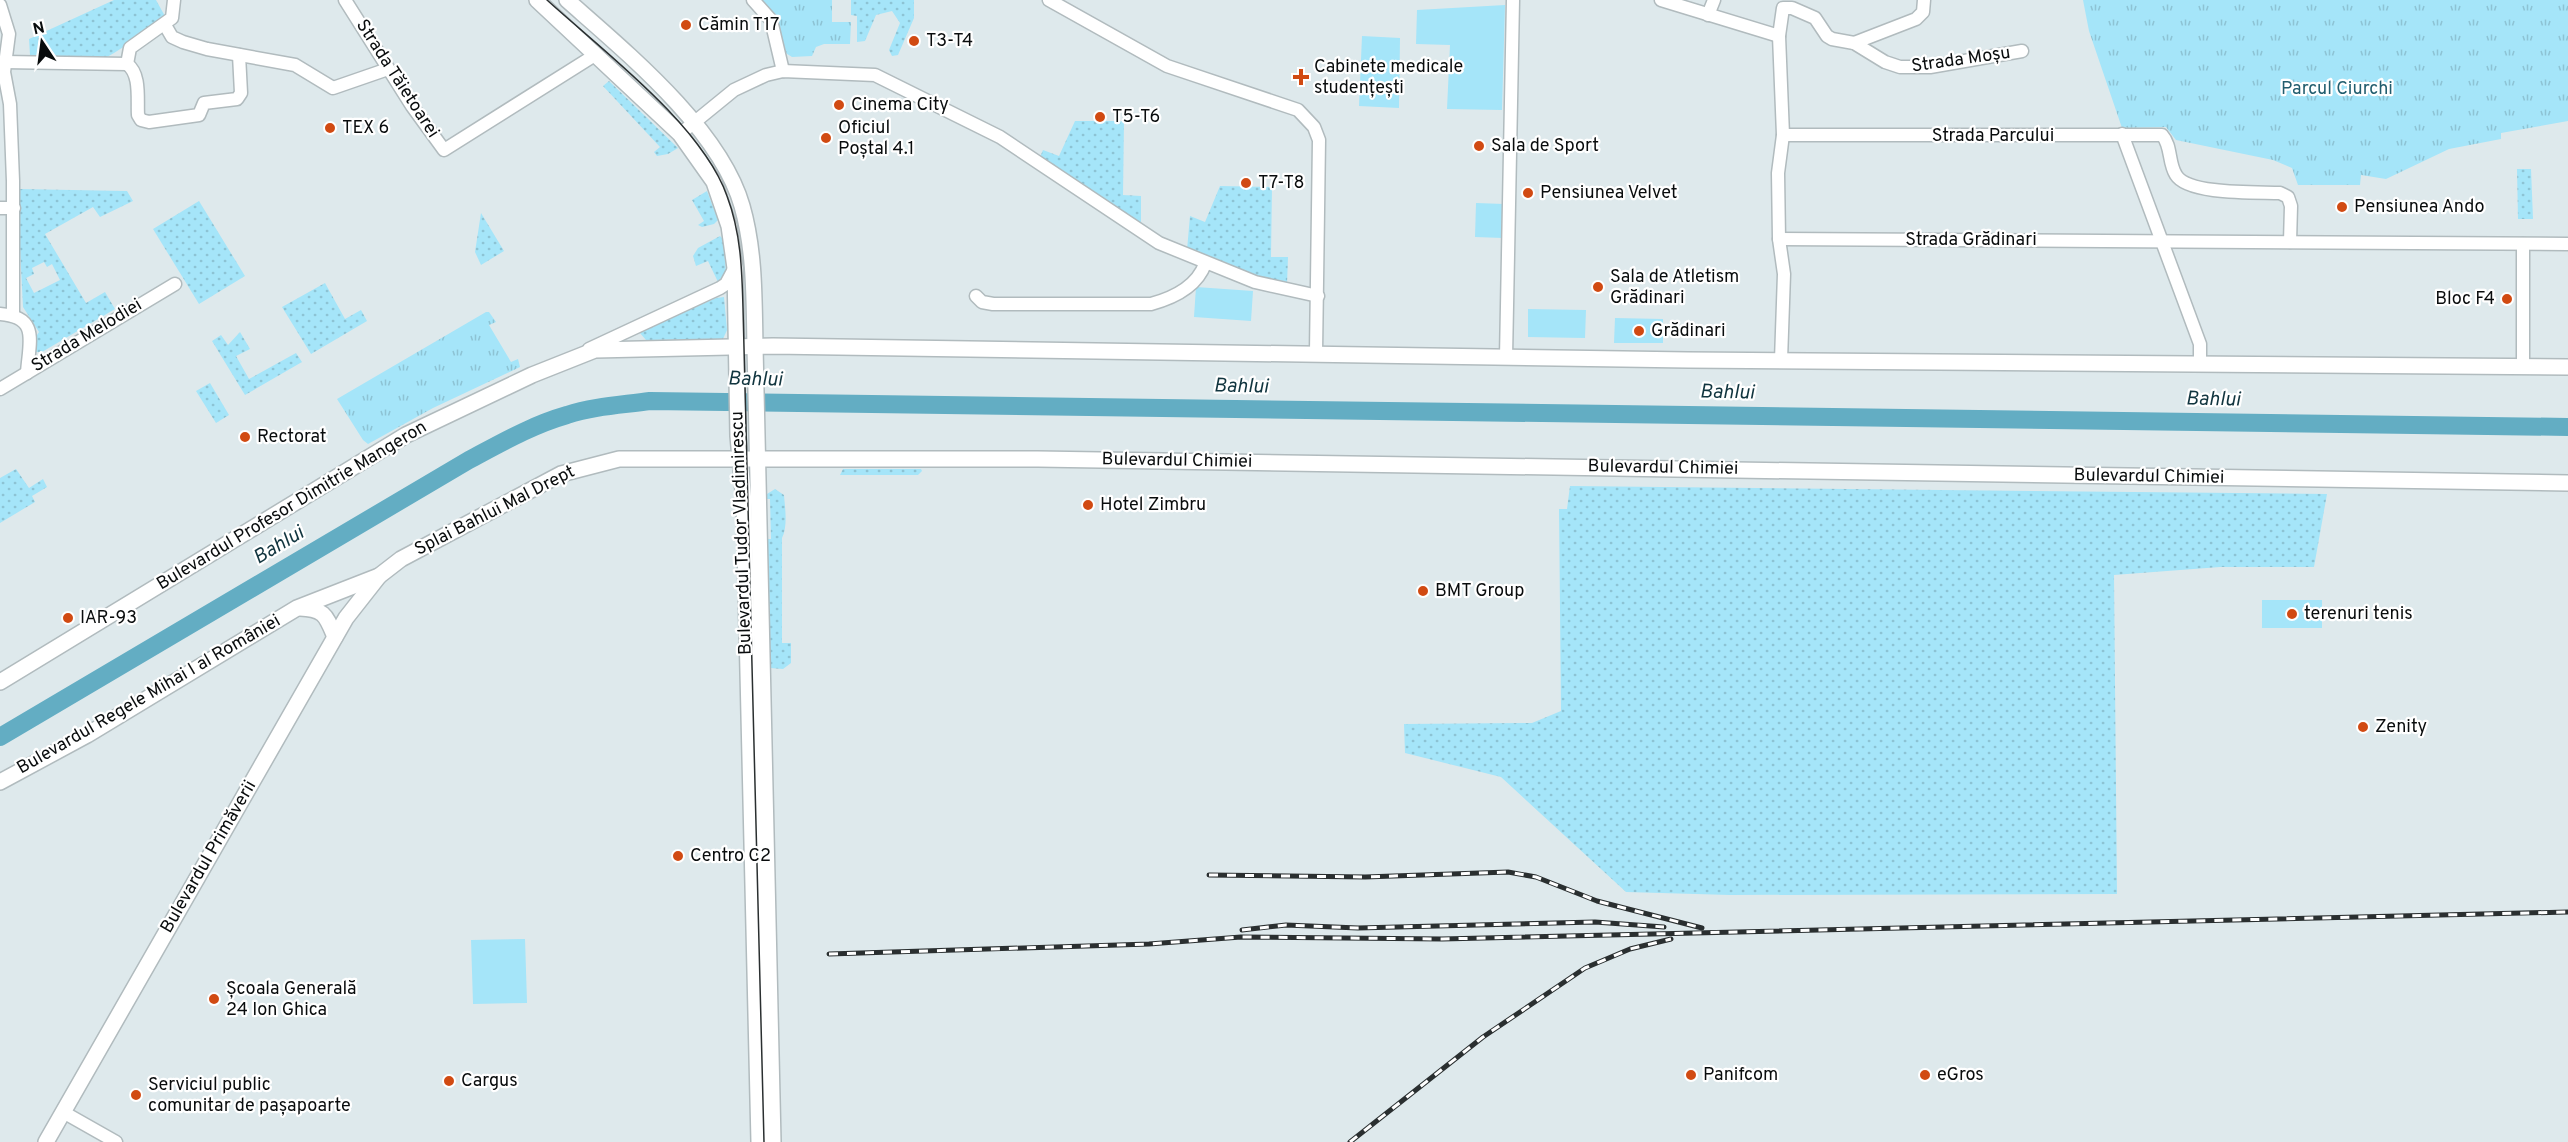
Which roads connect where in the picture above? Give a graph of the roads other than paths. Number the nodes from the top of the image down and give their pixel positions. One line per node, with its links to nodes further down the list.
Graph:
1 (174, 0): 13 (street)
2 (345, 0): 21 (street, Strada Tăietoarei)
3 (537, 0): 17 (main road, Bulevardul Tudor Vladimirescu)
4 (567, 0): 23 (main road, Bulevardul Tudor Vladimirescu)
5 (753, 0): 22 (street)
6 (1049, 0): 38 (street)
7 (1513, 0): 44 (street)
8 (1661, 0): 12 (street)
9 (1714, 0): 12 (street)
10 (1924, 0): 15 (street)
11 (0, 4): 20 (street)
12 (1708, 15): 14 (street)
13 (165, 24): 18 (street); 19 (street)
14 (1779, 36): 15 (street, Strada Moșu); 26 (street)
15 (1854, 43): 16 (street, Strada Moșu)
16 (2022, 51)
17 (596, 55): 21 (street, Strada Tăietoarei); 24 (main road, Bulevardul Tudor Vladimirescu)
18 (239, 56): 19 (street); 21 (street)
19 (127, 64): 20 (street)
20 (3, 69): 28 (street)
21 (388, 69)
22 (783, 71): 23 (street); 34 (street)
23 (694, 122): 24 (street); 42 (main road, Bulevardul Tudor Vladimirescu)
24 (680, 134): 35 (main road, Bulevardul Tudor Vladimirescu)
25 (2122, 134): 26 (street, Strada Parcului); 30 (street); 31 (street, Strada Parcului)
26 (1784, 135): 29 (street)
27 (0, 208): 28 (street)
28 (14, 208): 40 (street)
29 (1779, 239): 30 (street, Strada Grădinari); 46 (street)
30 (2163, 241): 31 (street, Strada Grădinari); 47 (street)
31 (2290, 242): 32 (street, Strada Grădinari)
32 (2523, 244): 33 (street, Strada Grădinari); 48 (street)
33 (2568, 244)
34 (1205, 264): 37 (street); 38 (street)
35 (735, 268): 41 (main road, Bulevardul Tudor Vladimirescu); 45 (street)
36 (175, 284): 50 (street, Strada Melodiei)
37 (976, 296)
38 (1318, 296): 43 (street)
39 (0, 314): 40 (street)
40 (13, 315): 50 (street)
41 (737, 346): 42 (main road, Bulevardul Profesor Dimitrie Mangeron); 45 (main road, Bulevardul Profesor Dimitrie Mangeron); 53 (main road, Bulevardul Tudor Vladimirescu)
42 (755, 346): 43 (main road, Bulevardul Profesor Dimitrie Mangeron); 52 (main road, Bulevardul Tudor Vladimirescu)
43 (1316, 352): 44 (main road)
44 (1506, 357): 46 (main road)
45 (568, 359): 58 (main road, Bulevardul Profesor Dimitrie Mangeron)
46 (1782, 360): 47 (main road)
47 (2200, 363): 48 (main road)
48 (2523, 366): 49 (main road)
49 (2568, 367)
50 (27, 373): 51 (street, Strada Melodiei)
51 (0, 389)
52 (758, 460): 53 (main road, Bulevardul Chimiei); 54 (main road, Bulevardul Chimiei); 64 (main road, Bulevardul Tudor Vladimirescu)
53 (741, 461): 55 (main road, Splai Bahlui Mal Drept); 63 (main road, Bulevardul Tudor Vladimirescu)
54 (2568, 483)
55 (379, 576): 56 (main road, Splai Bahlui Mal Drept); 57 (main road, Bulevardul Primăverii)
56 (297, 608): 57 (main road); 59 (main road, Bulevardul Regele Mihai I al României)
57 (335, 637): 60 (main road, Bulevardul Primăverii)
58 (0, 682)
59 (0, 782)
60 (63, 1112): 61 (main road, Bulevardul Primăverii); 62 (street)
61 (46, 1142)
62 (116, 1142)
63 (759, 1142)
64 (773, 1142)

